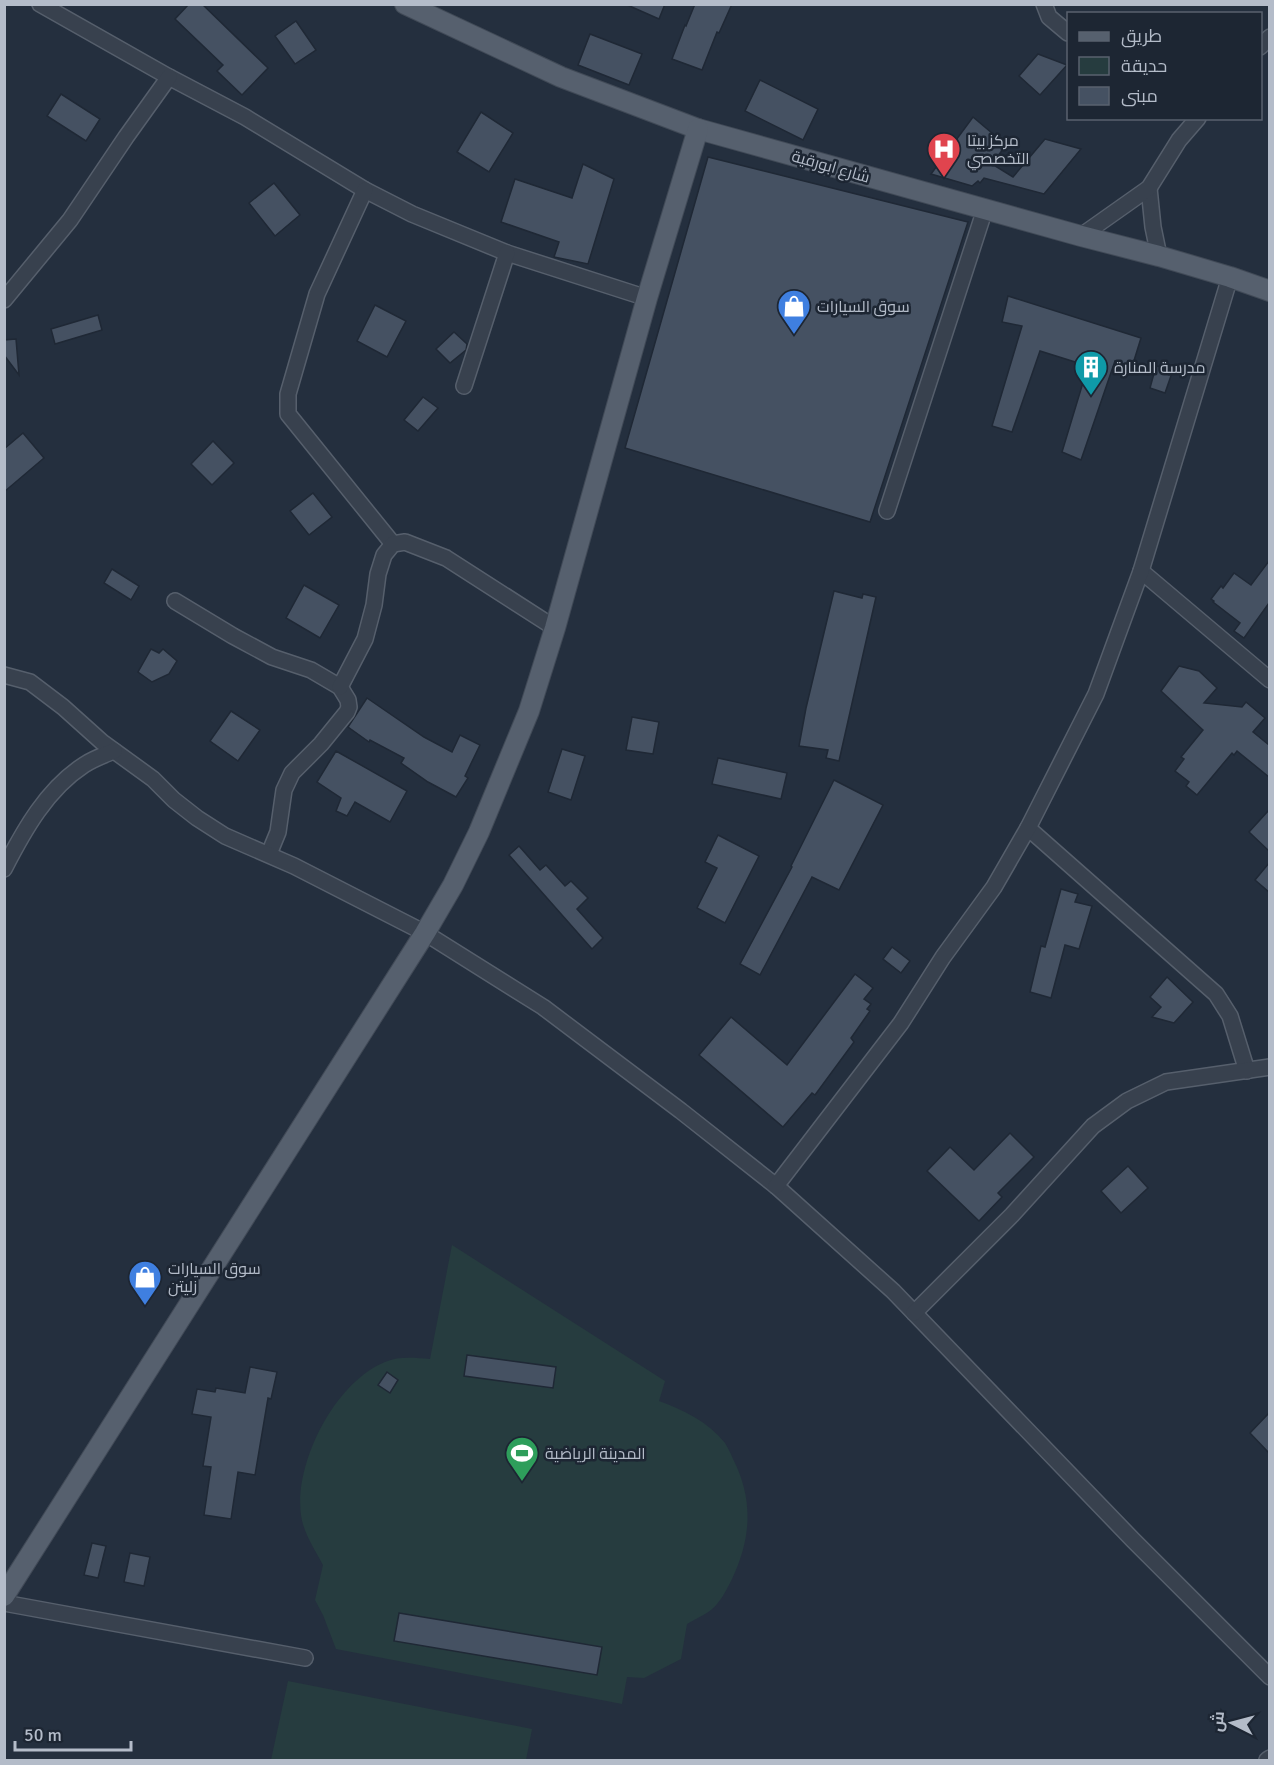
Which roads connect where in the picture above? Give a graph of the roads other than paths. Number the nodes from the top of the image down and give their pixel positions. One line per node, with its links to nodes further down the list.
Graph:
1 (40, 4): 5 (street)
2 (1044, 4): 4 (street)
3 (410, 6): 7 (main road, شارع ابورقية)
4 (1067, 32)
5 (169, 77): 9 (street); 17 (street)
6 (1196, 120): 8 (street)
7 (698, 129): 10 (main road, شارع ابورقية); 16 (main road)
8 (1149, 188): 11 (street); 13 (street)
9 (365, 190): 12 (street); 20 (street)
10 (985, 209): 11 (main road, شارع ابورقية); 19 (street)
11 (1081, 236): 13 (main road, شارع ابورقية)
12 (507, 253): 16 (street); 18 (street)
13 (1159, 256): 14 (main road, شارع ابورقية)
14 (1230, 277): 15 (main road, شارع ابورقية); 21 (street)
15 (1269, 291)
16 (647, 298): 23 (main road)
17 (4, 300)
18 (464, 386)
19 (887, 511)
20 (393, 544): 23 (street); 26 (street)
21 (1142, 571): 25 (street); 28 (street)
22 (175, 601): 26 (street)
23 (555, 627): 31 (main road)
24 (4, 675): 27 (street)
25 (1269, 680)
26 (340, 687): 29 (street)
27 (114, 750): 29 (street); 30 (street)
28 (1028, 828): 33 (street); 34 (street)
29 (269, 854): 31 (street)
30 (4, 868)
31 (425, 933): 34 (street); 36 (main road)
32 (1269, 1067): 33 (street)
33 (1247, 1071): 35 (street)
34 (776, 1186): 35 (street)
35 (914, 1313): 39 (street)
36 (4, 1596)
37 (4, 1603): 38 (street)
38 (305, 1658)
39 (1269, 1677)

